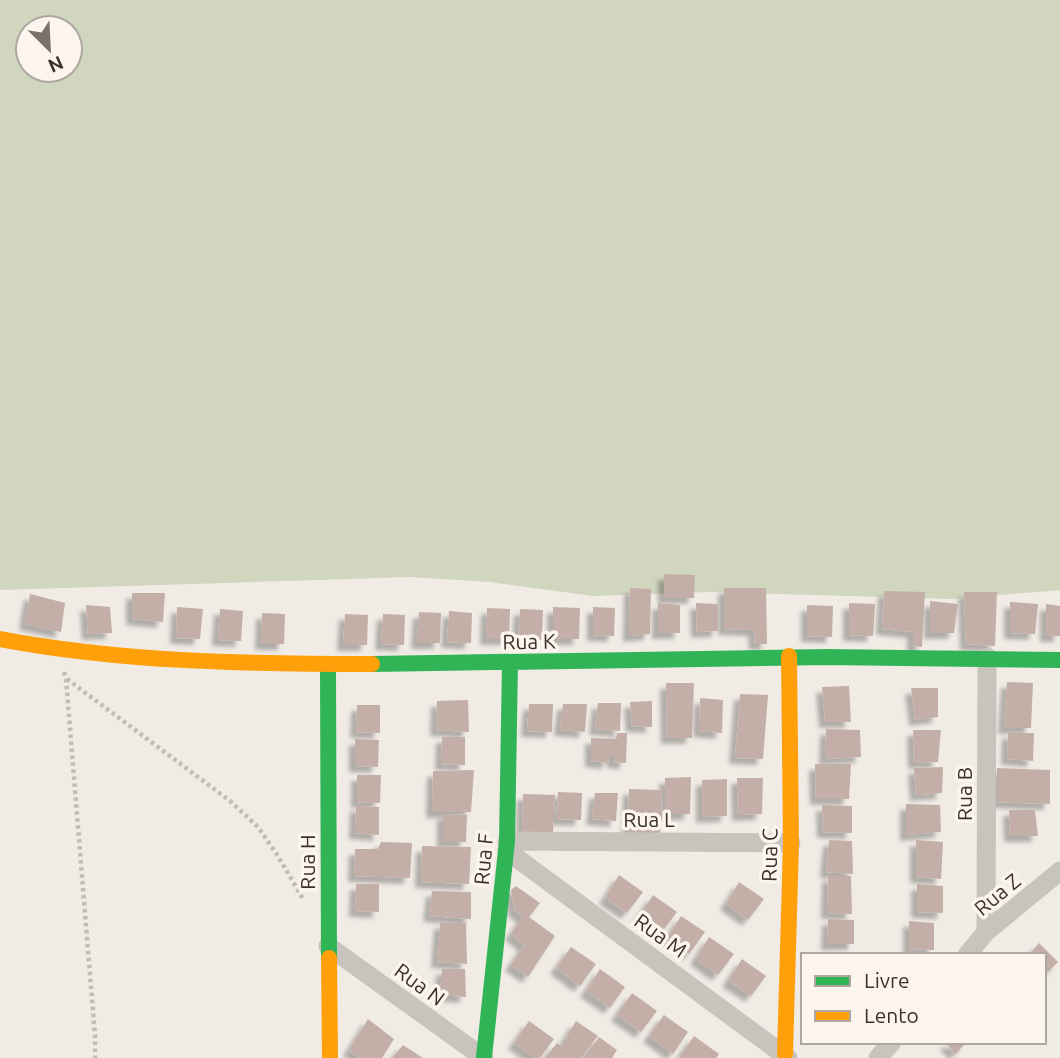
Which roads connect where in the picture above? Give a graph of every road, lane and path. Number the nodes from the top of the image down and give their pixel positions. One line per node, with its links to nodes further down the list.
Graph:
1 (0, 639): 2 (street, Rua K)
2 (55, 650): 7 (street, Rua K); 8 (path)
3 (789, 656): 4 (street, Rua K); 6 (street, Rua K); 9 (street, Rua C)
4 (987, 657): 5 (street, Rua K); 13 (street, Rua B)
5 (1060, 660)
6 (510, 663): 7 (street, Rua K); 10 (street, Rua F)
7 (328, 665): 14 (street, Rua H)
8 (66, 679): 12 (path); 18 (path)
9 (791, 843): 10 (street, Rua L); 17 (street, Rua C)
10 (507, 846): 17 (street, Rua M); 20 (street, Rua F)
11 (1060, 871): 13 (street, Rua Z)
12 (304, 900)
13 (986, 932): 15 (street, Rua Z)
14 (328, 946): 19 (street, Rua H); 20 (street, Rua N)
15 (969, 953)
16 (890, 1044): 21 (street)
17 (786, 1056)
18 (95, 1058)
19 (330, 1058)
20 (484, 1058)
21 (878, 1058)

